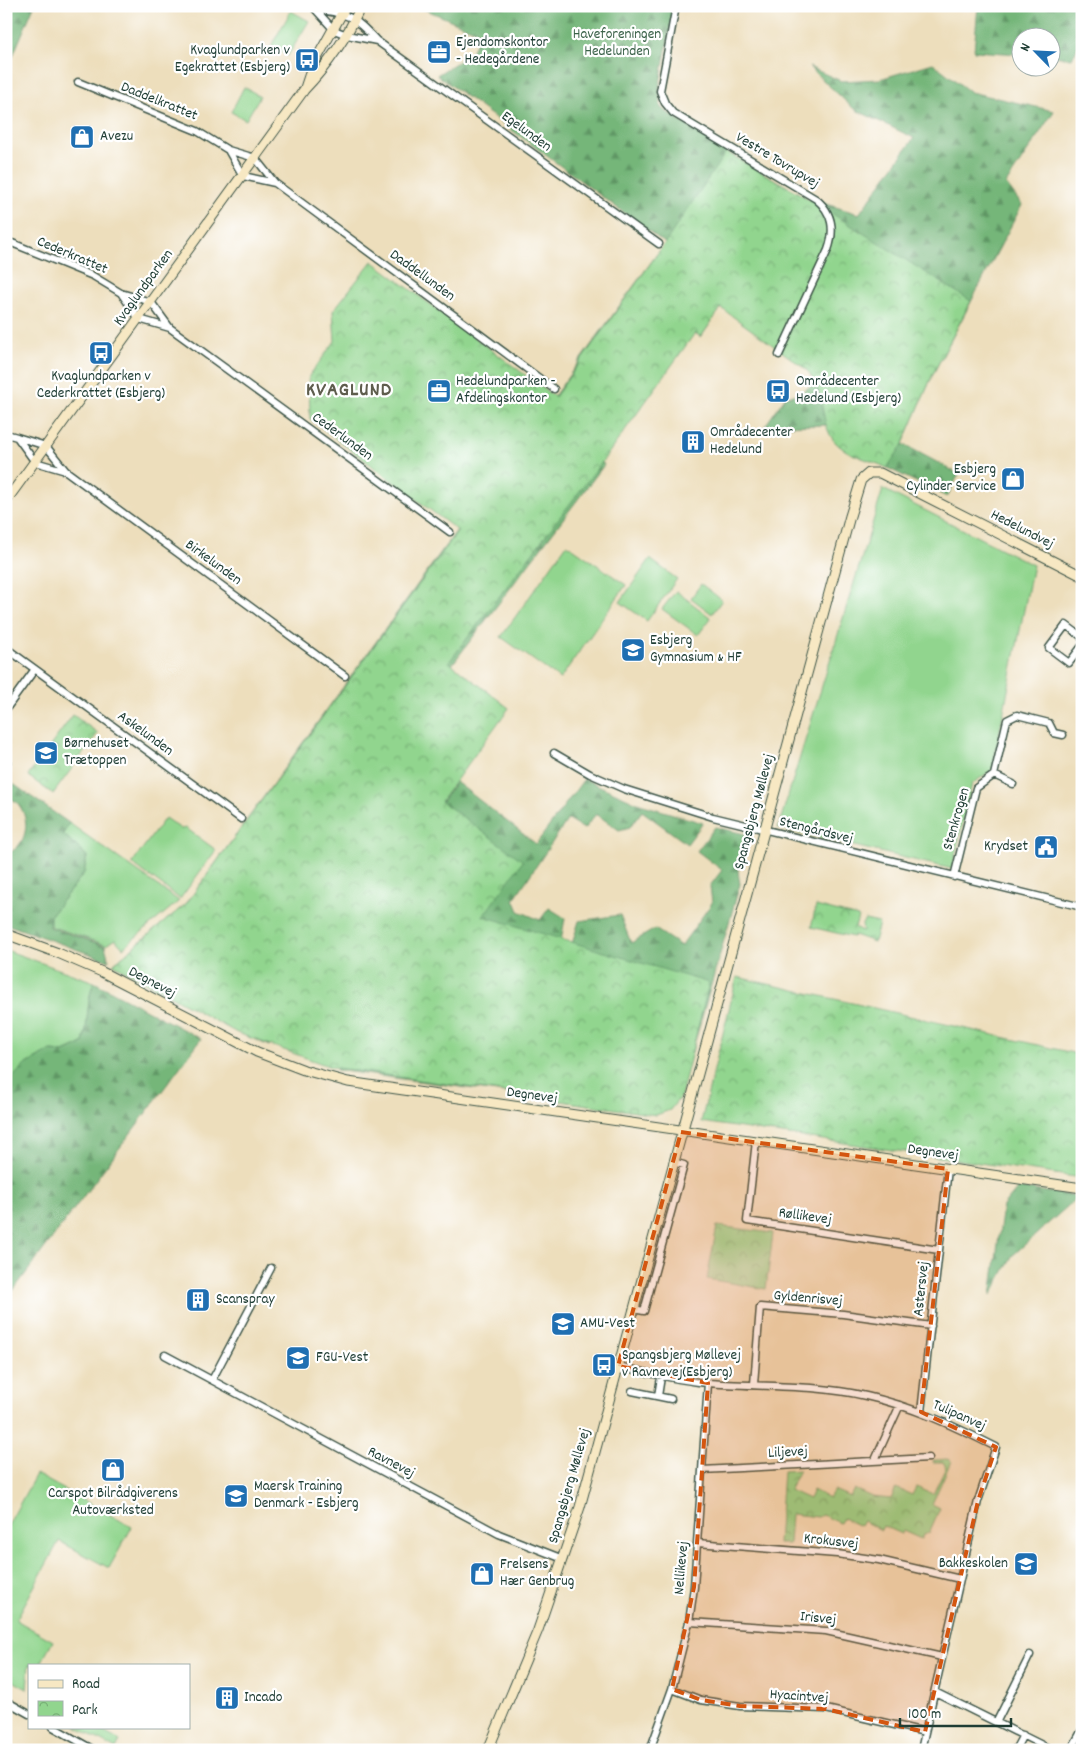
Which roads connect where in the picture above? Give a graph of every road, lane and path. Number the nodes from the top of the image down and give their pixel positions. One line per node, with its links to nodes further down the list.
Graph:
1 (361, 6): 5 (street, Kvaglundparken)
2 (676, 6): 21 (street, Vestre Tovrupvej)
3 (313, 8): 4 (street, Egelunden); 6 (street)
4 (344, 10): 5 (street, Egelunden); 6 (street, Kvaglundparken)
5 (355, 19): 7 (street, Kvaglundparken); 8 (street, Egelunden)
6 (334, 30): 7 (street, Egelunden); 10 (street, Kvaglundparken)
7 (347, 35): 8 (street, Egelunden); 10 (street, Kvaglundparken)
8 (378, 41): 16 (street, Egelunden)
9 (78, 82): 11 (street, Daddelkrattet)
10 (304, 90): 12 (street, Kvaglundparken)
11 (228, 150): 12 (street, Daddelkrattet); 13 (street, Daddelkrattet)
12 (255, 158): 13 (street, Kvaglundparken); 14 (street, Daddellunden)
13 (243, 176): 14 (street, Daddellunden); 18 (street, Kvaglundparken)
14 (275, 183): 22 (street, Daddellunden)
15 (12, 243): 17 (street, Cederkrattet)
16 (659, 244)
17 (122, 293): 18 (street, Cederkrattet); 19 (street, Cederkrattet)
18 (151, 302): 19 (street, Kvaglundparken); 20 (street, Cederlunden)
19 (139, 319): 20 (street, Cederlunden); 25 (street, Kvaglundparken)
20 (170, 328): 30 (street, Cederlunden)
21 (778, 355)
22 (554, 389)
23 (6, 434): 24 (street)
24 (18, 437): 25 (street); 26 (street)
25 (46, 446): 26 (street, Kvaglundparken); 27 (street, Birkelunden)
26 (35, 462): 27 (street, Birkelunden); 29 (street, Kvaglundparken)
27 (66, 471): 36 (street, Birkelunden)
28 (869, 473): 31 (street, Hedelundvej); 43 (street, Spangsbjerg Møllevej)
29 (6, 501)
30 (450, 532)
31 (1082, 576)
32 (1082, 637): 33 (street)
33 (1082, 646)
34 (6, 648): 35 (street, Askelunden)
35 (36, 670): 37 (street); 42 (street, Askelunden)
36 (345, 676)
37 (6, 709)
38 (1063, 734): 40 (street)
39 (554, 753): 43 (street, Stengårdsvej)
40 (994, 775): 41 (street); 44 (street, Stenkrogen)
41 (1013, 784)
42 (241, 819)
43 (765, 831): 44 (street, Stengårdsvej); 47 (street, Spangsbjerg Møllevej)
44 (954, 877): 45 (street, Stengårdsvej)
45 (1082, 907)
46 (6, 934): 47 (street, Degnevej)
47 (681, 1132): 48 (street, Degnevej); 55 (street, Spangsbjerg Møllevej)
48 (756, 1141): 49 (street, Degnevej); 51 (street, Røllikevej)
49 (948, 1169): 50 (street, Degnevej); 51 (street, Astersvej)
50 (1082, 1188)
51 (939, 1250): 53 (street, Astersvej)
52 (271, 1268): 57 (street)
53 (930, 1326): 59 (street, Gyldenrisvej); 64 (street, Astersvej)
54 (165, 1355): 57 (street, Ravnevej)
55 (618, 1366): 56 (street, Tulipanvej); 69 (street, Spangsbjerg Møllevej)
56 (661, 1377): 58 (street, Tulipanvej); 61 (street)
57 (212, 1380): 69 (street, Ravnevej)
58 (708, 1383): 59 (street, Tulipanvej); 67 (street, Nellikevej)
59 (754, 1384): 63 (street, Tulipanvej)
60 (632, 1390): 61 (street)
61 (658, 1396): 62 (street)
62 (671, 1399)
63 (900, 1405): 64 (street, Tulipanvej); 66 (street)
64 (921, 1412): 70 (street, Tulipanvej)
65 (929, 1458): 66 (street, Liljevej)
66 (875, 1460): 67 (street, Liljevej)
67 (702, 1470): 68 (street, Nellikevej)
68 (697, 1543): 70 (street, Krokusvej); 71 (street, Nellikevej)
69 (563, 1559): 84 (street, Spangsbjerg Møllevej)
70 (960, 1579): 73 (street, Tulipanvej)
71 (689, 1622): 73 (street, Irisvej); 74 (street, Nellikevej)
72 (1030, 1655): 78 (street)
73 (942, 1657): 75 (street, Tulipanvej)
74 (672, 1689): 81 (street, Hyacintvej); 85 (street, Nellikevej)
75 (935, 1692): 78 (street); 81 (street, Tulipanvej)
76 (6, 1702): 77 (street)
77 (28, 1713)
78 (997, 1721): 82 (street)
79 (55, 1728): 83 (street)
80 (1082, 1730): 89 (street)
81 (925, 1732): 86 (street, Tulipanvej)
82 (1023, 1735): 87 (street); 88 (street)
83 (94, 1750)
84 (488, 1750)
85 (650, 1750)
86 (921, 1750)
87 (1015, 1750)
88 (1052, 1750)
89 (1071, 1750)

